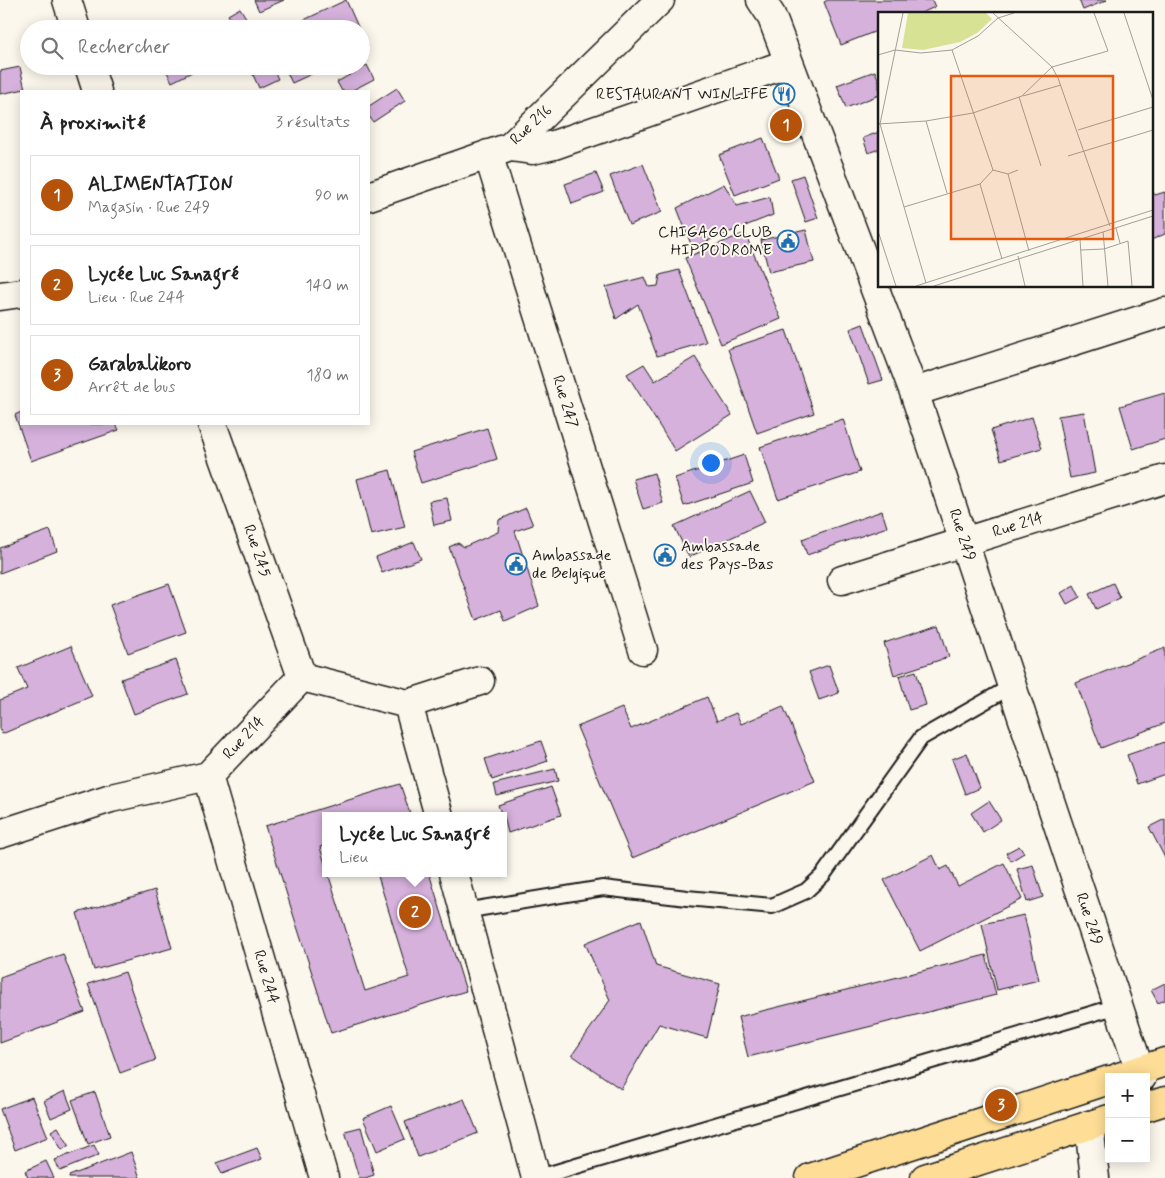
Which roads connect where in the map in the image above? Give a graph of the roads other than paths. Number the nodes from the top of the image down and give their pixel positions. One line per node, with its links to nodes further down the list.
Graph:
1 (67, 0): 4 (street)
2 (660, 0): 8 (street, Rue 216)
3 (761, 0): 5 (street, Rue 249)
4 (73, 20)
5 (789, 63): 8 (street); 13 (street, Rue 249)
6 (92, 75): 7 (street)
7 (97, 90)
8 (499, 151): 9 (street, Rue 216); 18 (street, Rue 247)
9 (370, 196)
10 (20, 293): 11 (street)
11 (0, 296)
12 (1165, 312): 13 (street)
13 (914, 392): 16 (street, Rue 249)
14 (212, 425): 19 (street, Rue 245)
15 (1165, 479): 16 (street, Rue 214)
16 (964, 542): 17 (street, Rue 214); 21 (street, Rue 249)
17 (842, 580)
18 (643, 650)
19 (302, 677): 22 (street); 23 (street, Rue 214)
20 (480, 681): 22 (street)
21 (1012, 686): 27 (lane); 28 (street, Rue 249)
22 (408, 704): 24 (street)
23 (208, 776): 25 (street); 35 (street, Rue 244)
24 (438, 812)
25 (0, 834)
26 (455, 877): 27 (street)
27 (464, 911): 36 (street)
28 (1118, 1006): 30 (street, Rue 249); 36 (lane)
29 (1165, 1062): 32 (main road)
30 (1139, 1073)
31 (1105, 1081): 37 (main road)
32 (1150, 1081)
33 (1099, 1122): 34 (main road); 38 (street)
34 (929, 1177)
35 (324, 1178)
36 (536, 1178)
37 (810, 1178)
38 (1094, 1178)

